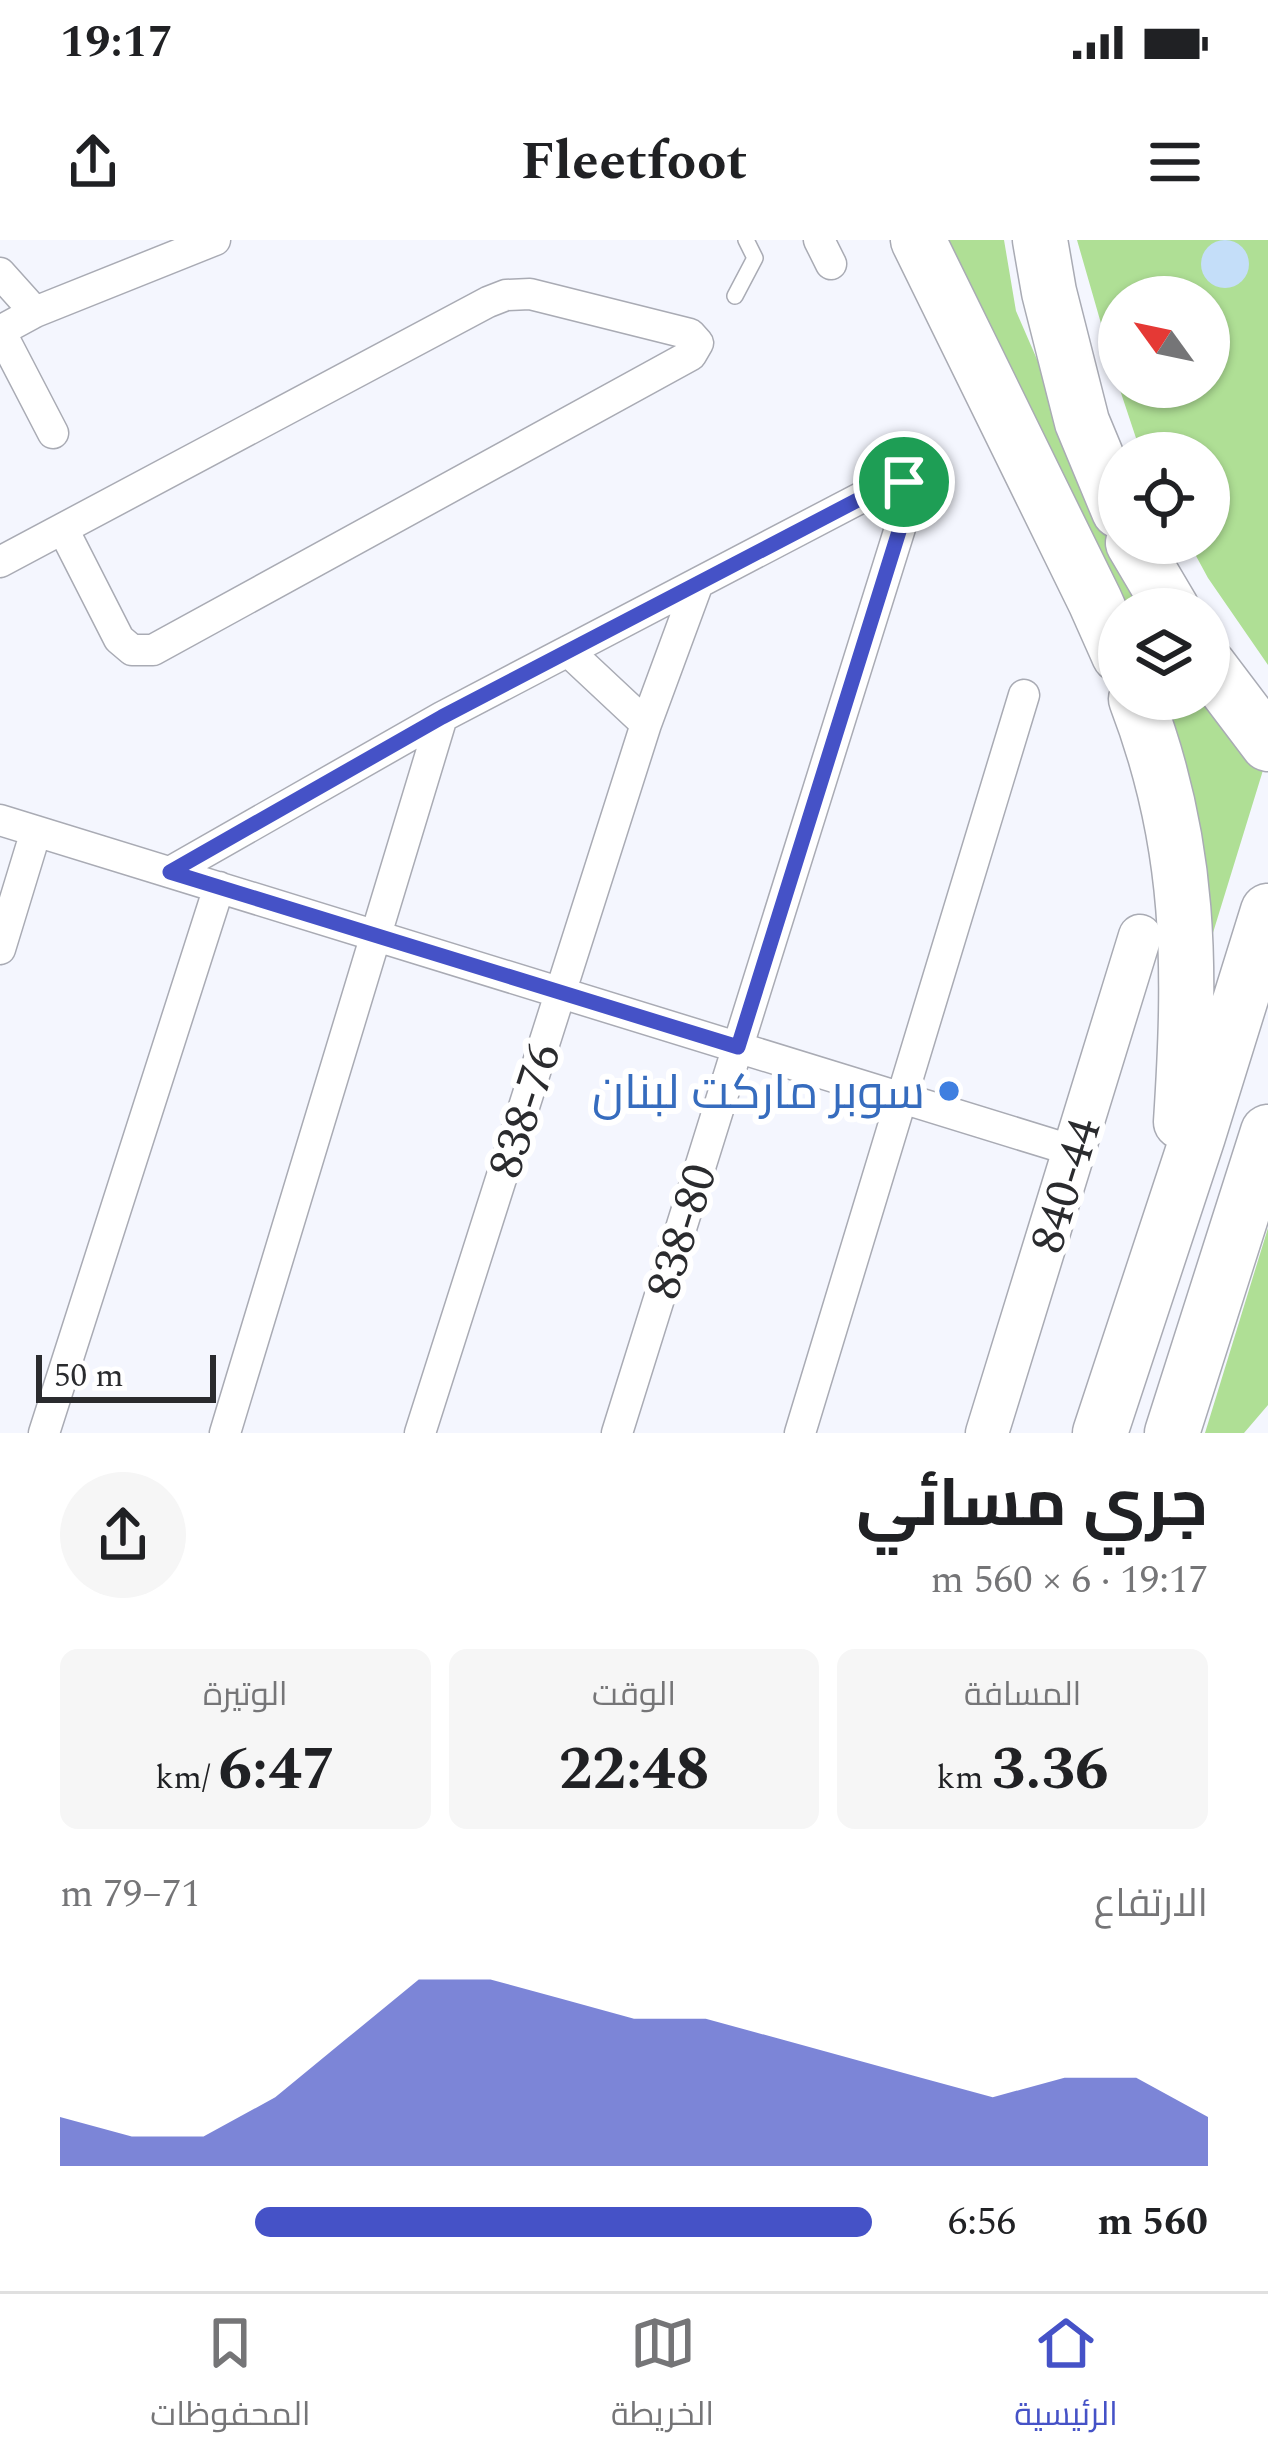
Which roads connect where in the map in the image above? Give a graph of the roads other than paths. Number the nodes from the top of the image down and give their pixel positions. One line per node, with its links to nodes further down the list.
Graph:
1 (746, 240): 6 (lane)
2 (918, 240): 14 (highway)
3 (201, 242): 7 (street)
4 (1045, 266): 10 (highway)
5 (0, 273): 7 (street)
6 (735, 296)
7 (35, 311): 8 (street)
8 (0, 331): 9 (street)
9 (53, 433)
10 (1098, 460)
11 (63, 529): 11 (street); 12 (street)
12 (0, 562)
13 (698, 583): 15 (street); 20 (street, 838-76); 31 (street, 838-80)
14 (1098, 608)
15 (568, 651): 18 (street); 20 (street)
16 (1230, 693): 21 (highway)
17 (1024, 694): 32 (street)
18 (442, 717): 24 (street); 27 (street)
19 (1143, 720): 35 (highway)
20 (646, 724): 30 (street, 838-76)
21 (1268, 743)
22 (0, 820): 23 (street)
23 (36, 831): 24 (street); 29 (street)
24 (170, 872): 25 (street)
25 (219, 887): 27 (street); 36 (street)
26 (1268, 911): 35 (highway)
27 (376, 936): 30 (street); 37 (street)
28 (1140, 936): 34 (street, 840-44)
29 (0, 949)
30 (560, 992): 31 (street); 38 (street, 838-76)
31 (738, 1047): 32 (street); 39 (street, 838-80)
32 (902, 1097): 34 (street); 40 (street)
33 (1268, 1132): 43 (highway)
34 (1074, 1151): 41 (street, 840-44)
35 (1175, 1204): 42 (highway)
36 (44, 1433)
37 (224, 1433)
38 (420, 1433)
39 (617, 1433)
40 (800, 1433)
41 (987, 1433)
42 (1100, 1433)
43 (1172, 1433)

